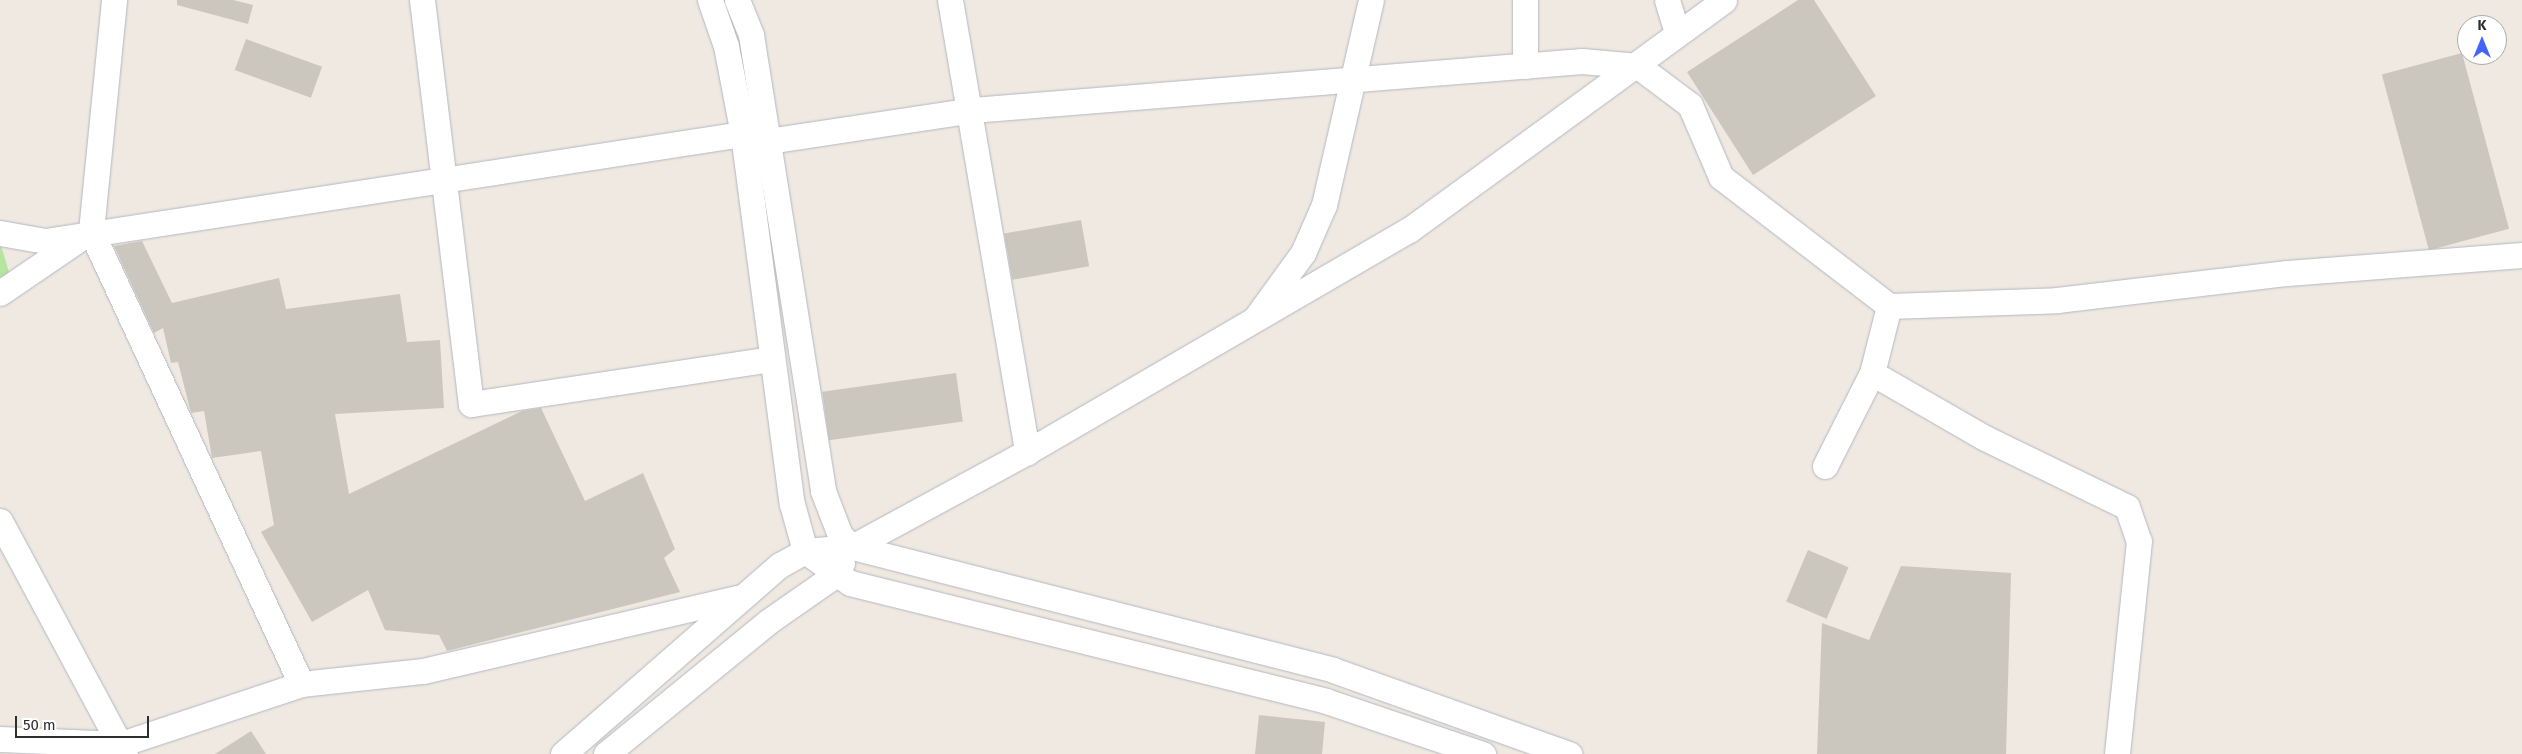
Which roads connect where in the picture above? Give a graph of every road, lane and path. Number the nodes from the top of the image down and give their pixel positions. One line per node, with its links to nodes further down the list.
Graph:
1 (114, 0): 18 (street)
2 (422, 0): 17 (street)
3 (710, 0): 15 (street)
4 (737, 0): 16 (street)
5 (950, 0): 14 (street)
6 (1371, 0): 13 (street)
7 (1525, 0): 11 (street)
8 (1667, 0): 10 (street)
9 (1724, 0): 10 (street)
10 (1677, 33): 12 (street)
11 (1525, 66): 12 (street); 13 (street)
12 (1638, 66): 22 (street); 23 (street)
13 (1352, 82): 14 (street); 23 (street)
14 (972, 110): 16 (street); 28 (street)
15 (743, 134): 17 (street); 24 (street)
16 (768, 141): 26 (street)
17 (443, 181): 18 (street); 24 (street)
18 (90, 231): 19 (street); 21 (street); 35 (street)
19 (0, 233)
20 (2522, 254): 22 (street)
21 (0, 293)
22 (1889, 306): 25 (street)
23 (1252, 324): 28 (street)
24 (772, 359): 27 (street)
25 (1872, 373): 29 (street); 43 (street)
26 (807, 405): 27 (street); 31 (street)
27 (779, 410): 32 (street)
28 (1027, 452): 31 (street)
29 (1825, 466)
30 (0, 522): 37 (street)
31 (852, 547): 32 (street); 33 (street); 42 (street)
32 (805, 551): 33 (street); 34 (street)
33 (835, 575): 38 (street); 40 (street)
34 (746, 596): 35 (street); 39 (street)
35 (302, 684): 37 (street)
36 (0, 739): 37 (street)
37 (123, 749)
38 (1455, 750): 41 (street)
39 (563, 754)
40 (606, 754)
41 (1482, 754)
42 (1569, 754)
43 (2117, 754)

